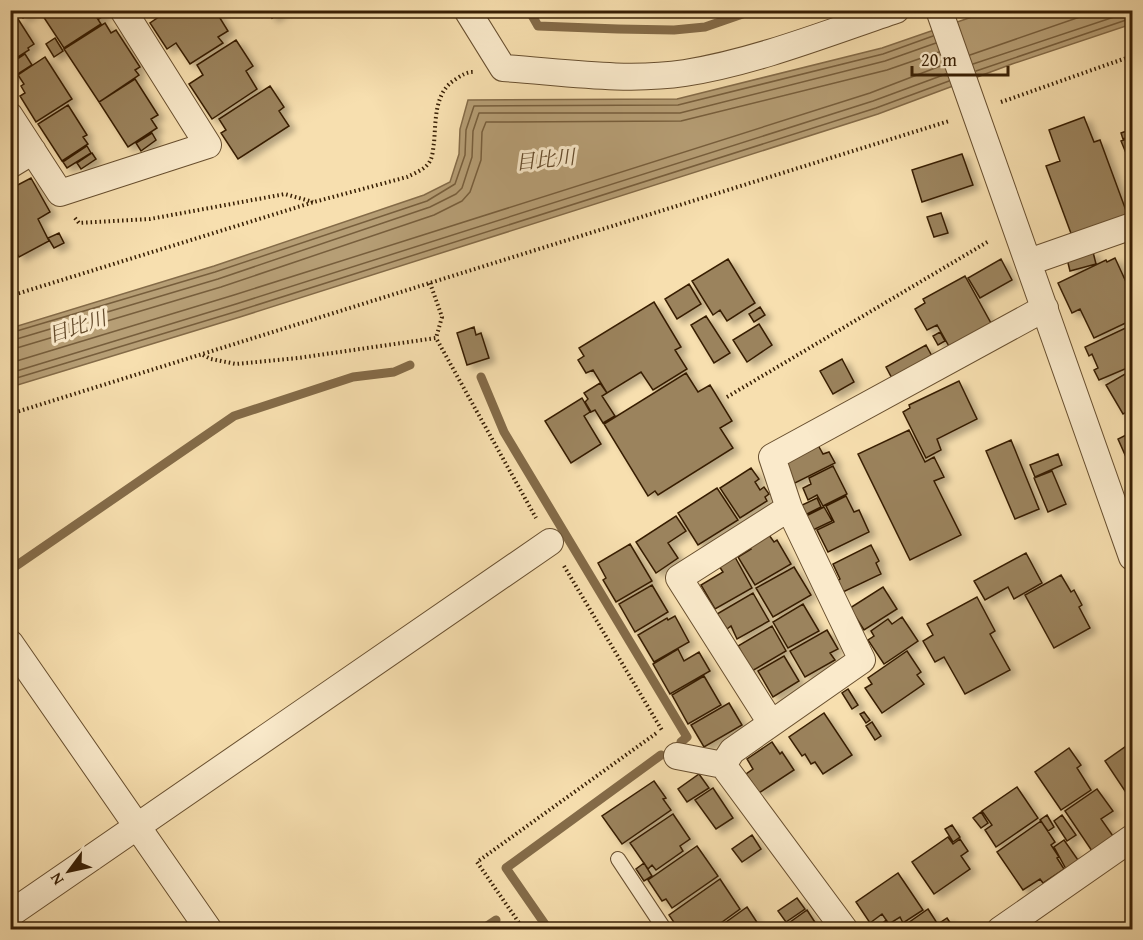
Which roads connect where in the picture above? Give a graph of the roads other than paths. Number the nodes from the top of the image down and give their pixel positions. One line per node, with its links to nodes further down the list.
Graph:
1 (123, 10): 6 (street)
2 (467, 10): 3 (street)
3 (896, 10)
4 (939, 10): 9 (street)
5 (10, 116): 6 (street)
6 (33, 151): 7 (street)
7 (10, 165)
8 (1132, 226): 9 (street)
9 (1029, 262): 10 (street)
10 (1045, 308): 11 (street); 13 (street)
11 (789, 508): 15 (street); 15 (street)
12 (550, 542): 18 (street)
13 (1130, 543)
14 (10, 642): 18 (street)
15 (771, 723): 17 (street)
16 (677, 756): 17 (street)
17 (723, 765): 24 (street)
18 (137, 826): 21 (street); 22 (street)
19 (1132, 838): 25 (street)
20 (618, 859): 23 (lane)
21 (10, 914)
22 (209, 930)
23 (665, 930)
24 (844, 930)
25 (1000, 930)

